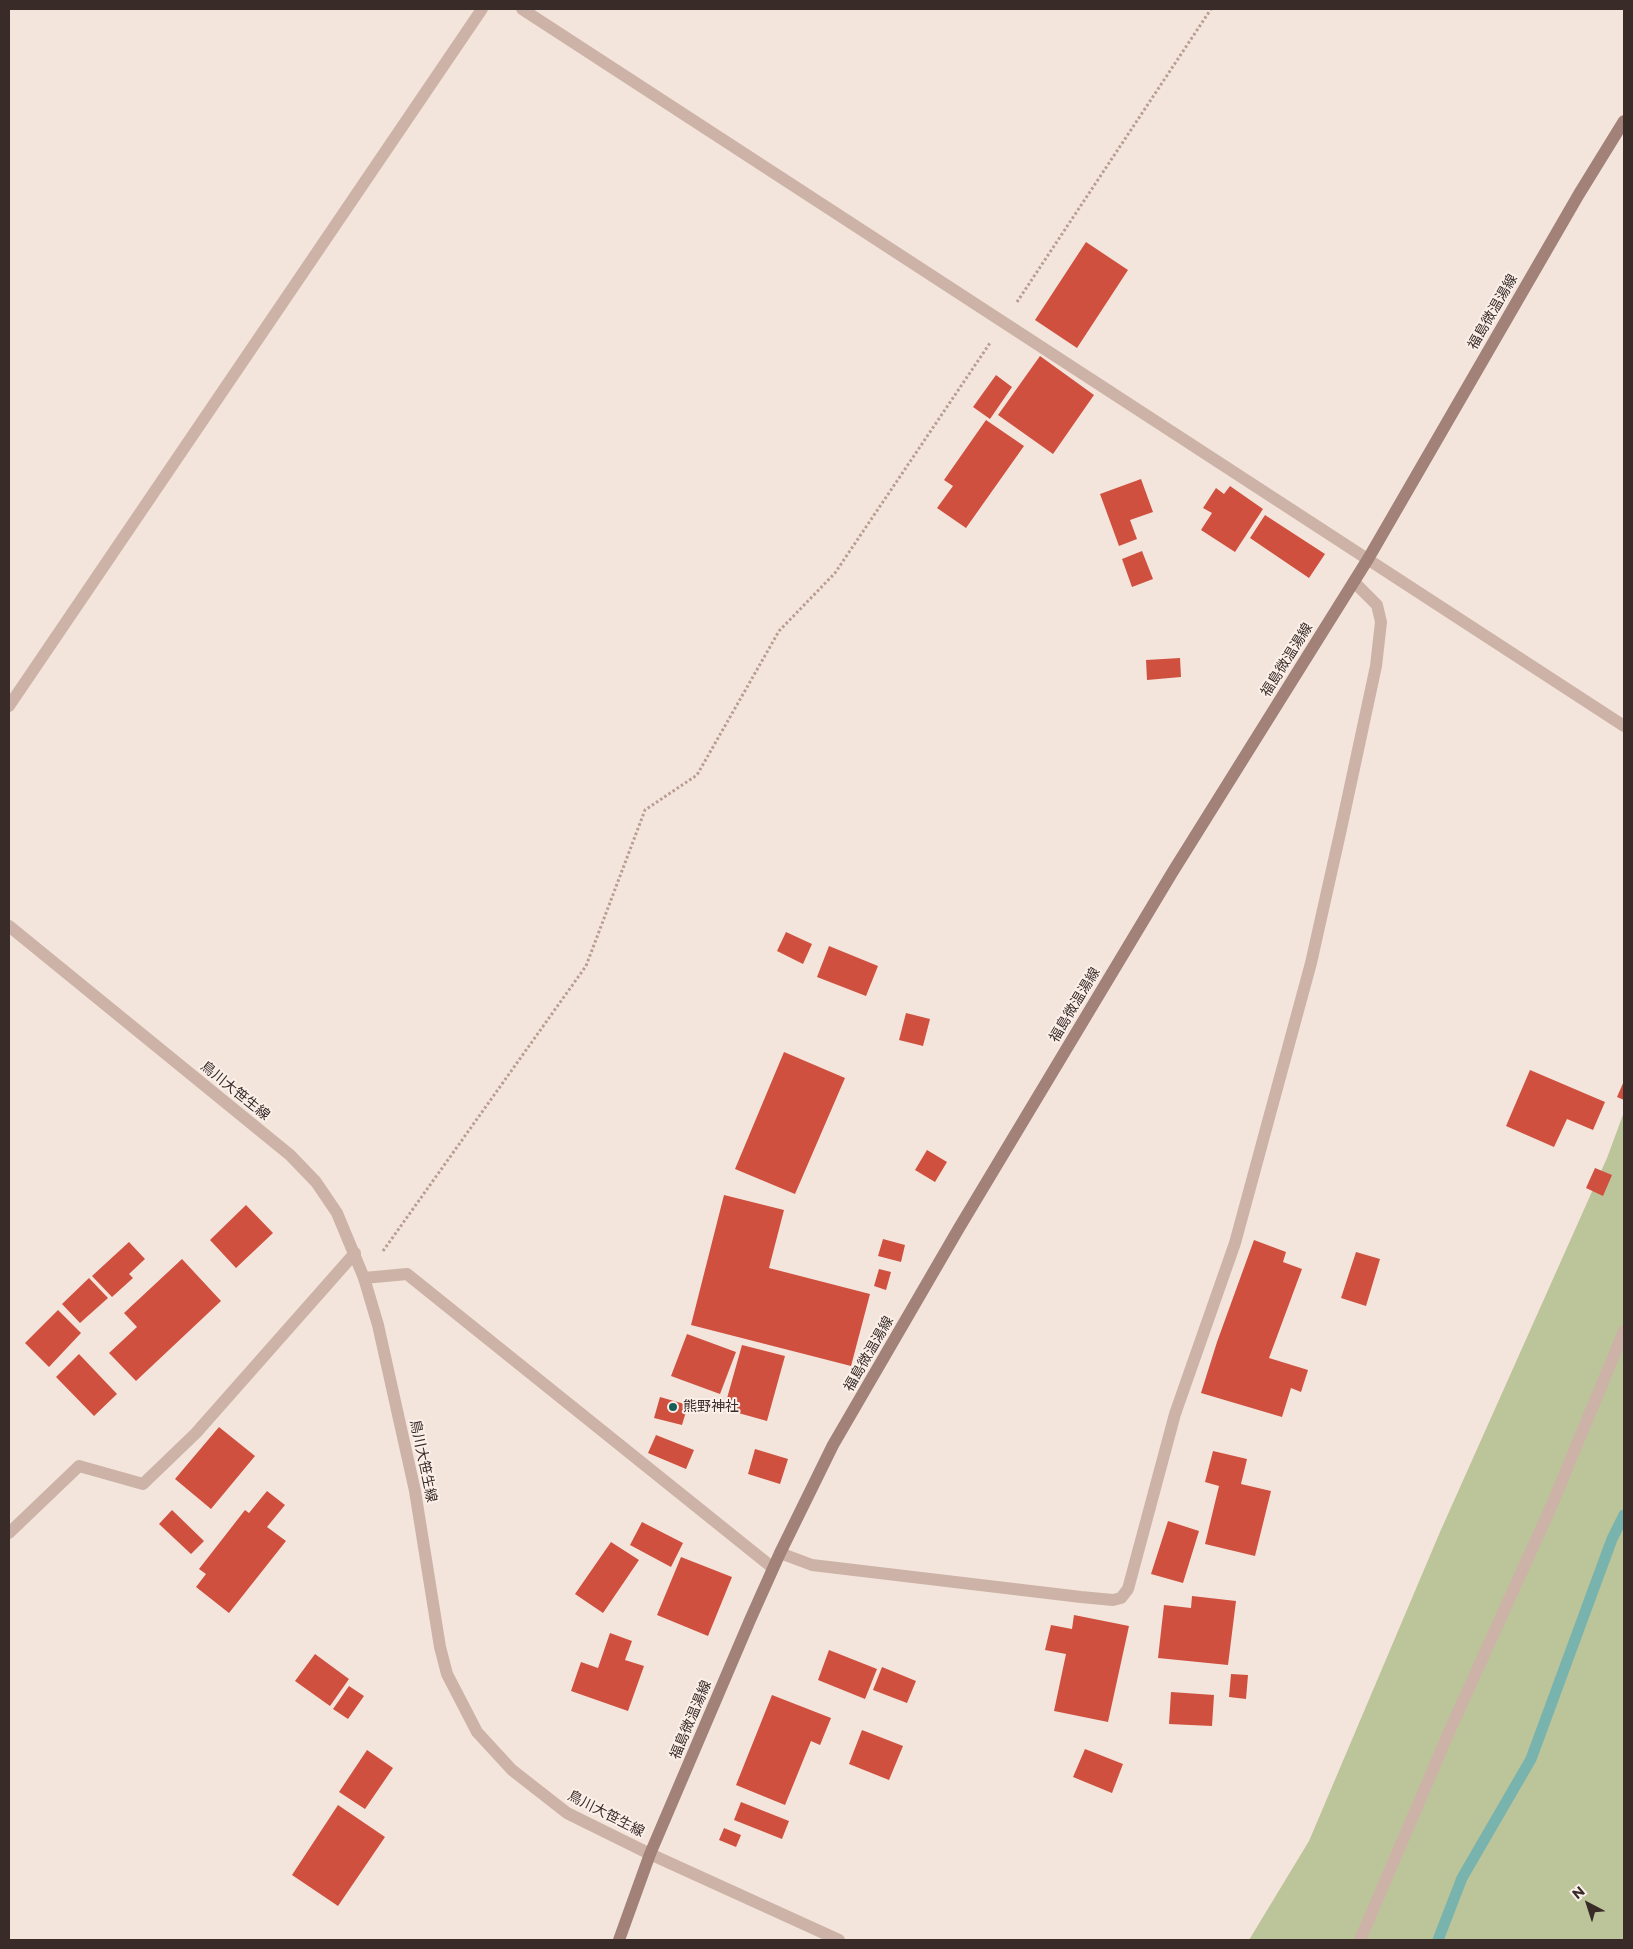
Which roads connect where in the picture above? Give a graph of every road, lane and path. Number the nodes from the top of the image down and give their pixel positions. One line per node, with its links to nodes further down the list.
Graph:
1 (482, 9): 8 (street)
2 (522, 9): 5 (street)
3 (1211, 9): 5 (path)
4 (1624, 121): 6 (main road, 福島微温湯線)
5 (1004, 323): 6 (street); 12 (path)
6 (1368, 559): 7 (main road, 福島微温湯線); 9 (street)
7 (1354, 582): 15 (main road, 福島微温湯線); 15 (street)
8 (9, 706)
9 (1624, 726)
10 (9, 926): 11 (street, 鳥川大笹生線)
11 (355, 1253): 12 (street, 鳥川大笹生線); 14 (street)
12 (364, 1278): 16 (street); 17 (street, 鳥川大笹生線)
13 (1624, 1331): 20 (street)
14 (9, 1533)
15 (780, 1553): 16 (main road, 福島微温湯線)
16 (773, 1568): 17 (main road, 福島微温湯線)
17 (650, 1854): 18 (main road, 福島微温湯線); 19 (street, 鳥川大笹生線)
18 (619, 1940)
19 (839, 1940)
20 (1360, 1940)

